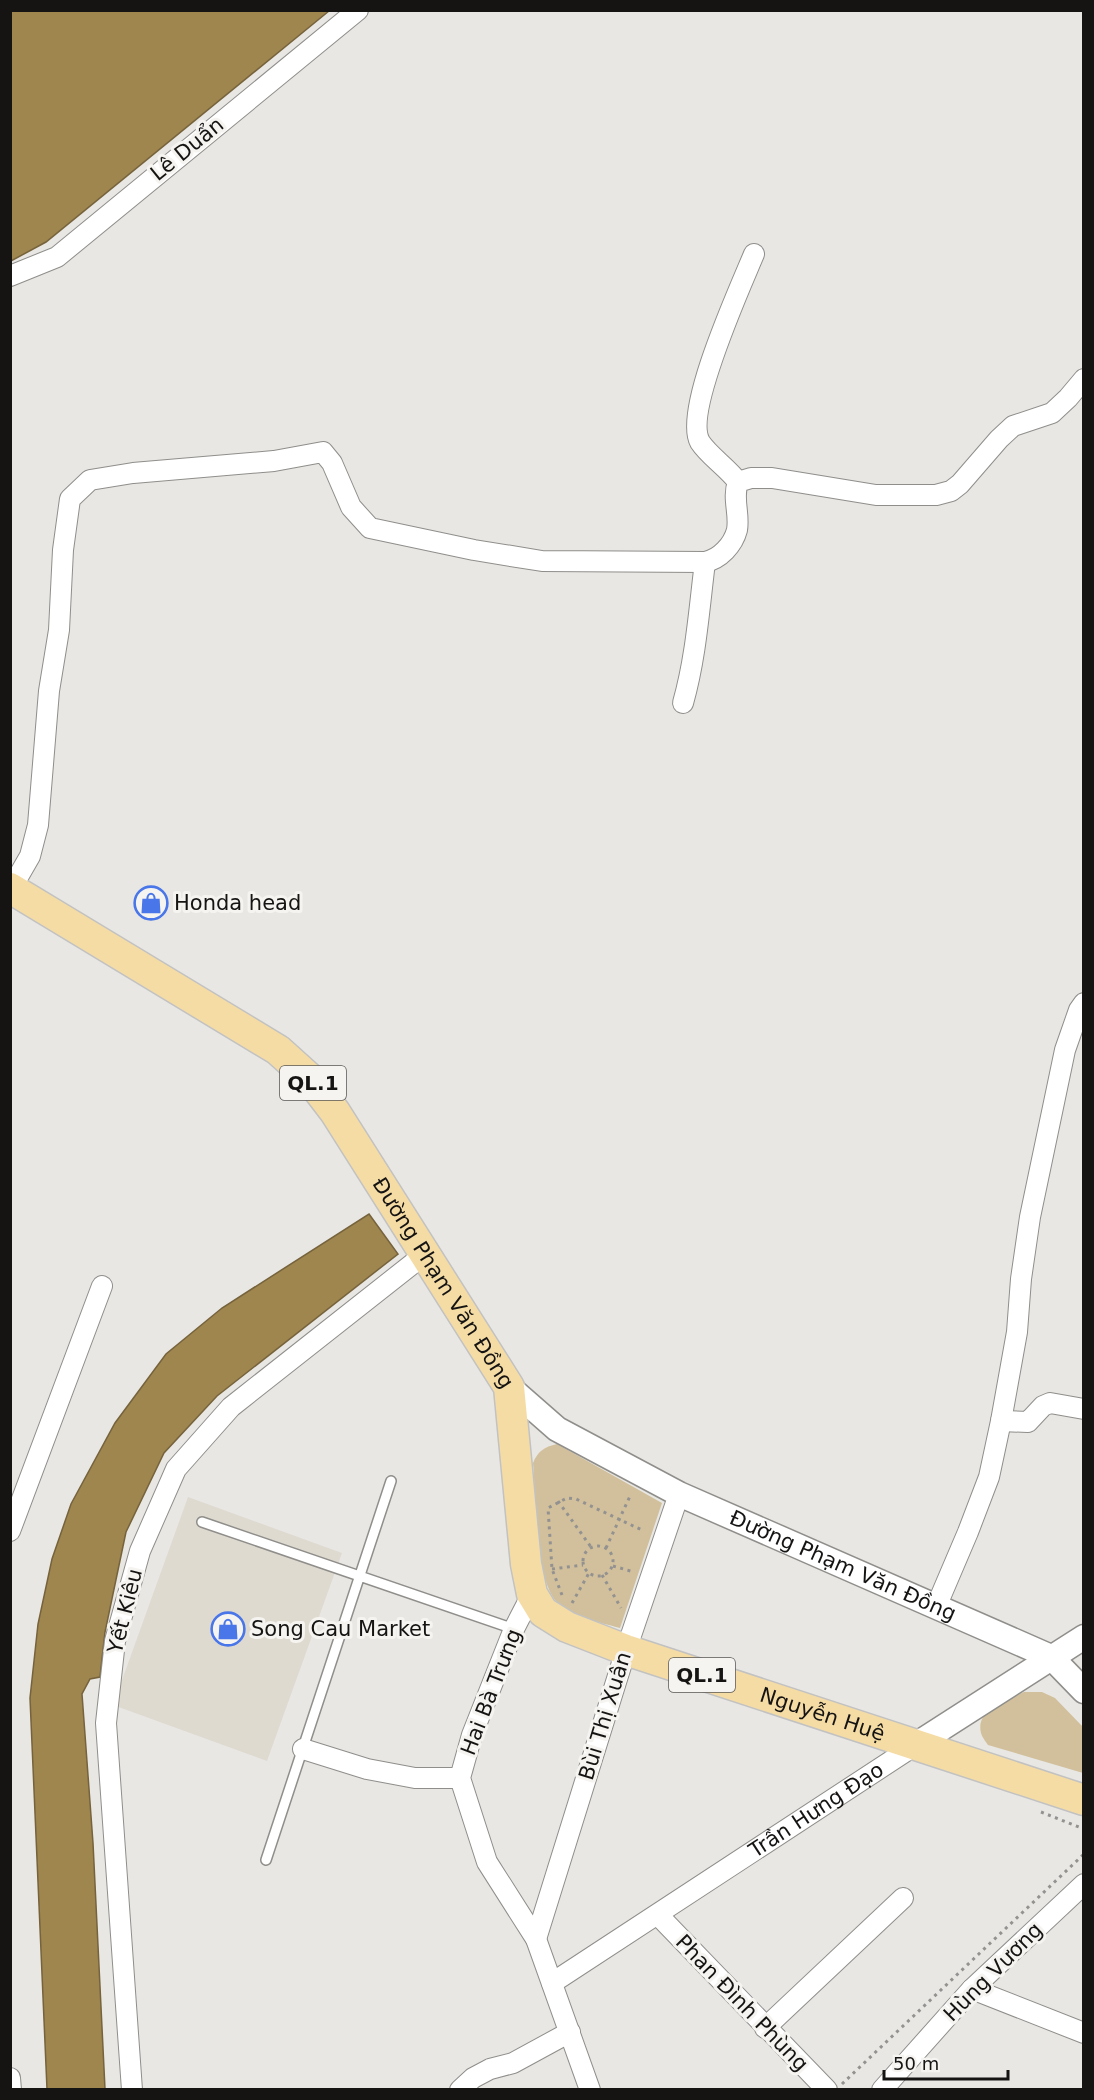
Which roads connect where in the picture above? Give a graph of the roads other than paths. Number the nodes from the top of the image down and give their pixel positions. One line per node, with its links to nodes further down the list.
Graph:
1 (358, 10): 3 (street, Lê Duẩn)
2 (754, 254): 5 (street)
3 (10, 276)
4 (1083, 378): 5 (street)
5 (738, 482): 6 (street)
6 (705, 562): 7 (street); 8 (street)
7 (683, 703)
8 (11, 888): 10 (main road, Đường Phạm Văn Đồng / QL.1)
9 (1083, 1003): 14 (street)
10 (425, 1254): 12 (main road, Đường Phạm Văn Đồng / QL.1); 43 (street, Yết Kiêu)
11 (102, 1287): 18 (street)
12 (509, 1387): 16 (street, Đường Phạm Văn Đồng); 20 (main road, Nguyễn Huệ / QL.1)
13 (1083, 1409): 14 (street)
14 (1001, 1421): 21 (street)
15 (391, 1481): 19 (lane)
16 (679, 1494): 21 (street, Đường Phạm Văn Đồng); 24 (street, Bùi Thị Xuân)
17 (202, 1522): 19 (lane)
18 (10, 1531)
19 (360, 1576): 22 (lane); 28 (lane)
20 (532, 1594): 22 (street, Hai Bà Trưng); 24 (main road, Nguyễn Huệ / QL.1)
21 (936, 1607): 25 (street, Đường Phạm Văn Đồng)
22 (514, 1629): 29 (street, Hai Bà Trưng)
23 (1083, 1637): 25 (street, Trần Hưng Đạo)
24 (626, 1650): 27 (main road, Nguyễn Huệ / QL.1); 35 (street, Bùi Thị Xuân)
25 (1051, 1657): 26 (street, Đường Phạm Văn Đồng); 27 (street, Trần Hưng Đạo)
26 (1083, 1691)
27 (917, 1744): 30 (main road, Nguyễn Huệ / QL.1); 34 (street, Trần Hưng Đạo)
28 (303, 1749): 29 (street); 31 (lane)
29 (460, 1778): 35 (street, Hai Bà Trưng)
30 (1083, 1800)
31 (266, 1860)
32 (1083, 1884): 37 (street, Hùng Vương)
33 (903, 1898): 38 (street)
34 (658, 1915): 36 (street, Trần Hưng Đạo); 38 (street, Phan Đình Phùng)
35 (536, 1939): 36 (street, Hai Bà Trưng)
36 (552, 1983): 39 (street, Hai Bà Trưng)
37 (972, 1989): 40 (street); 47 (street, Hùng Vương)
38 (765, 2028): 46 (street, Phan Đình Phùng)
39 (570, 2032): 44 (street); 45 (street, Hai Bà Trưng)
40 (1083, 2033)
41 (10, 2078): 42 (street)
42 (11, 2090)
43 (132, 2090)
44 (460, 2090)
45 (591, 2090)
46 (827, 2090)
47 (882, 2090)

